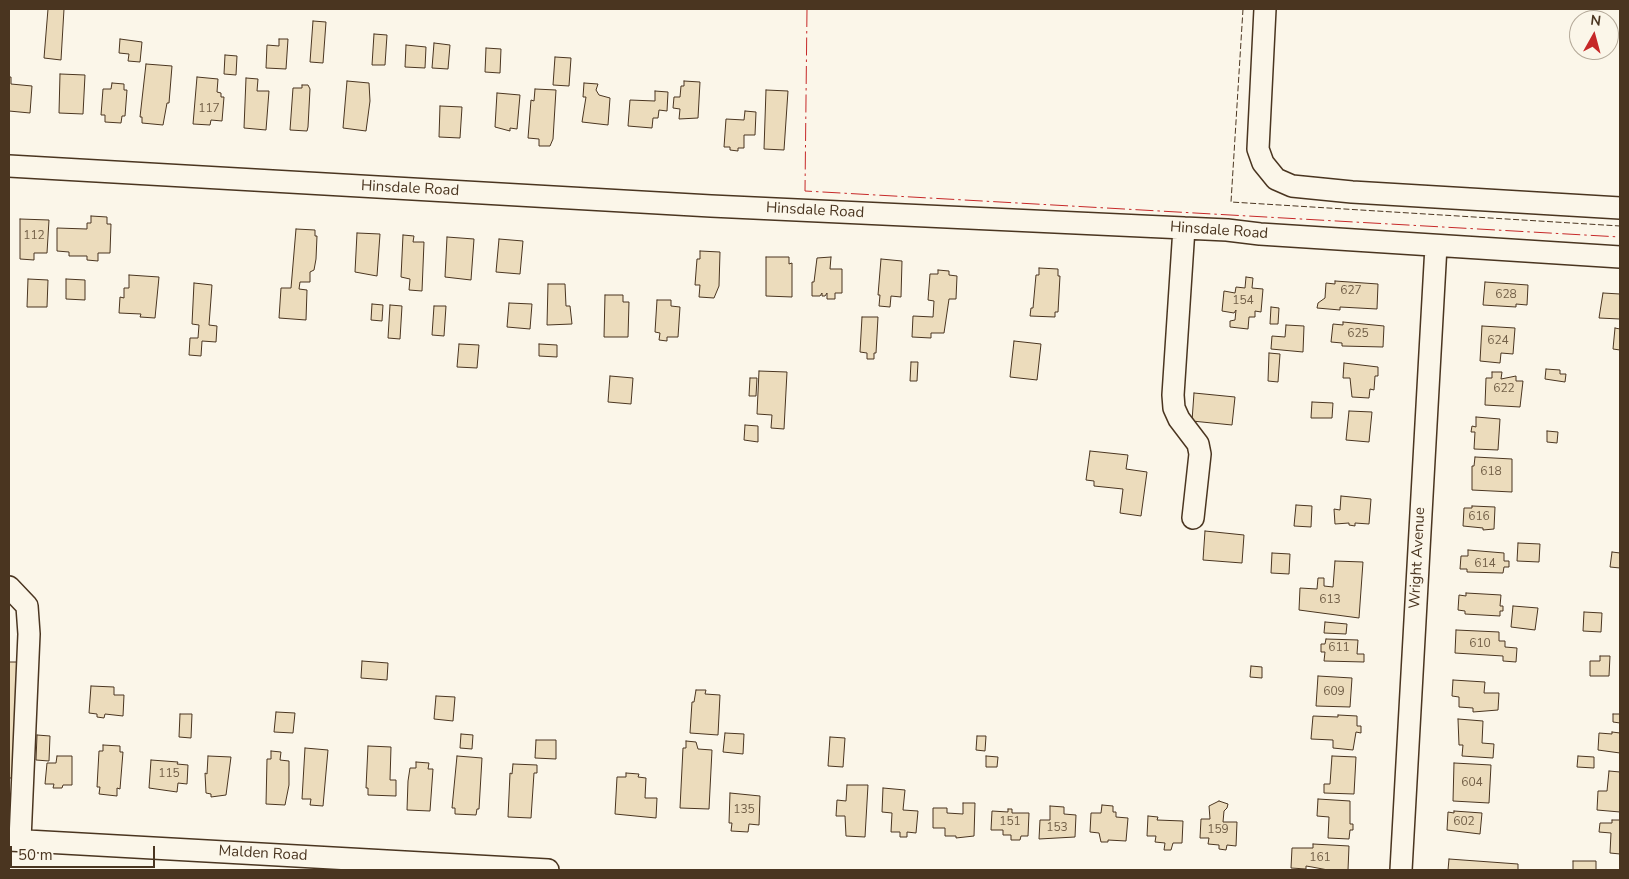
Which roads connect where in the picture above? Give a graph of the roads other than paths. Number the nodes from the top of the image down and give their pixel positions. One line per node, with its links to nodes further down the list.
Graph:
1 (1265, 9): 3 (street)
2 (9, 166): 4 (street, Hinsdale Road)
3 (1620, 208)
4 (1184, 228): 5 (street, Hinsdale Road); 7 (street)
5 (1436, 246): 6 (street, Hinsdale Road); 12 (street, Wright Avenue)
6 (1620, 257)
7 (1193, 518)
8 (9, 587): 9 (street)
9 (15, 840): 10 (street, Malden Road)
10 (303, 863): 11 (street, Malden Road)
11 (548, 870)
12 (1401, 870)

